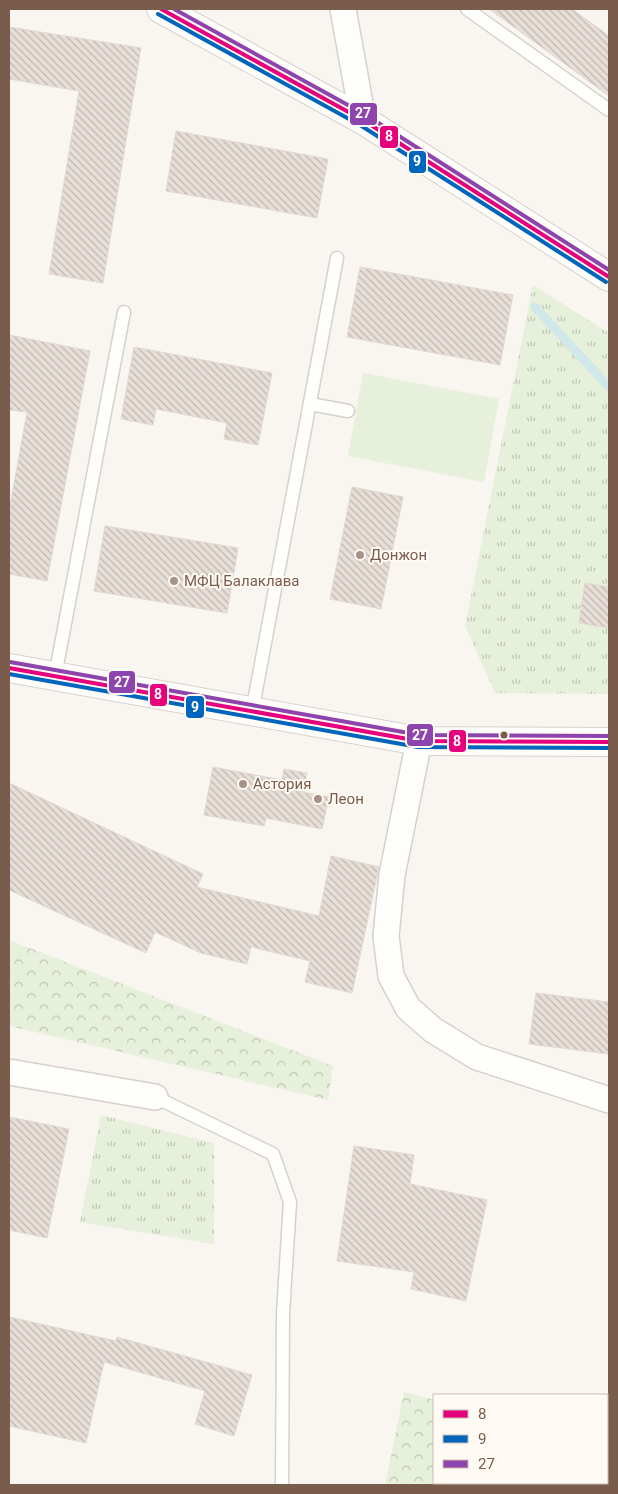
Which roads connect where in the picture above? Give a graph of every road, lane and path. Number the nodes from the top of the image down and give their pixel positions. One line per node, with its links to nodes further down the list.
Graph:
1 (161, 9): 5 (main road)
2 (343, 9): 5 (street)
3 (467, 9): 4 (lane)
4 (609, 110)
5 (363, 120): 7 (main road)
6 (337, 258): 9 (lane)
7 (609, 277)
8 (124, 312): 12 (lane)
9 (310, 404): 10 (lane); 13 (lane)
10 (348, 411)
11 (9, 668): 12 (main road)
12 (55, 676): 13 (main road)
13 (252, 712): 14 (main road)
14 (419, 741): 15 (main road); 18 (street)
15 (609, 742)
16 (9, 1072): 17 (street)
17 (155, 1096): 19 (lane)
18 (609, 1100)
19 (282, 1485)

